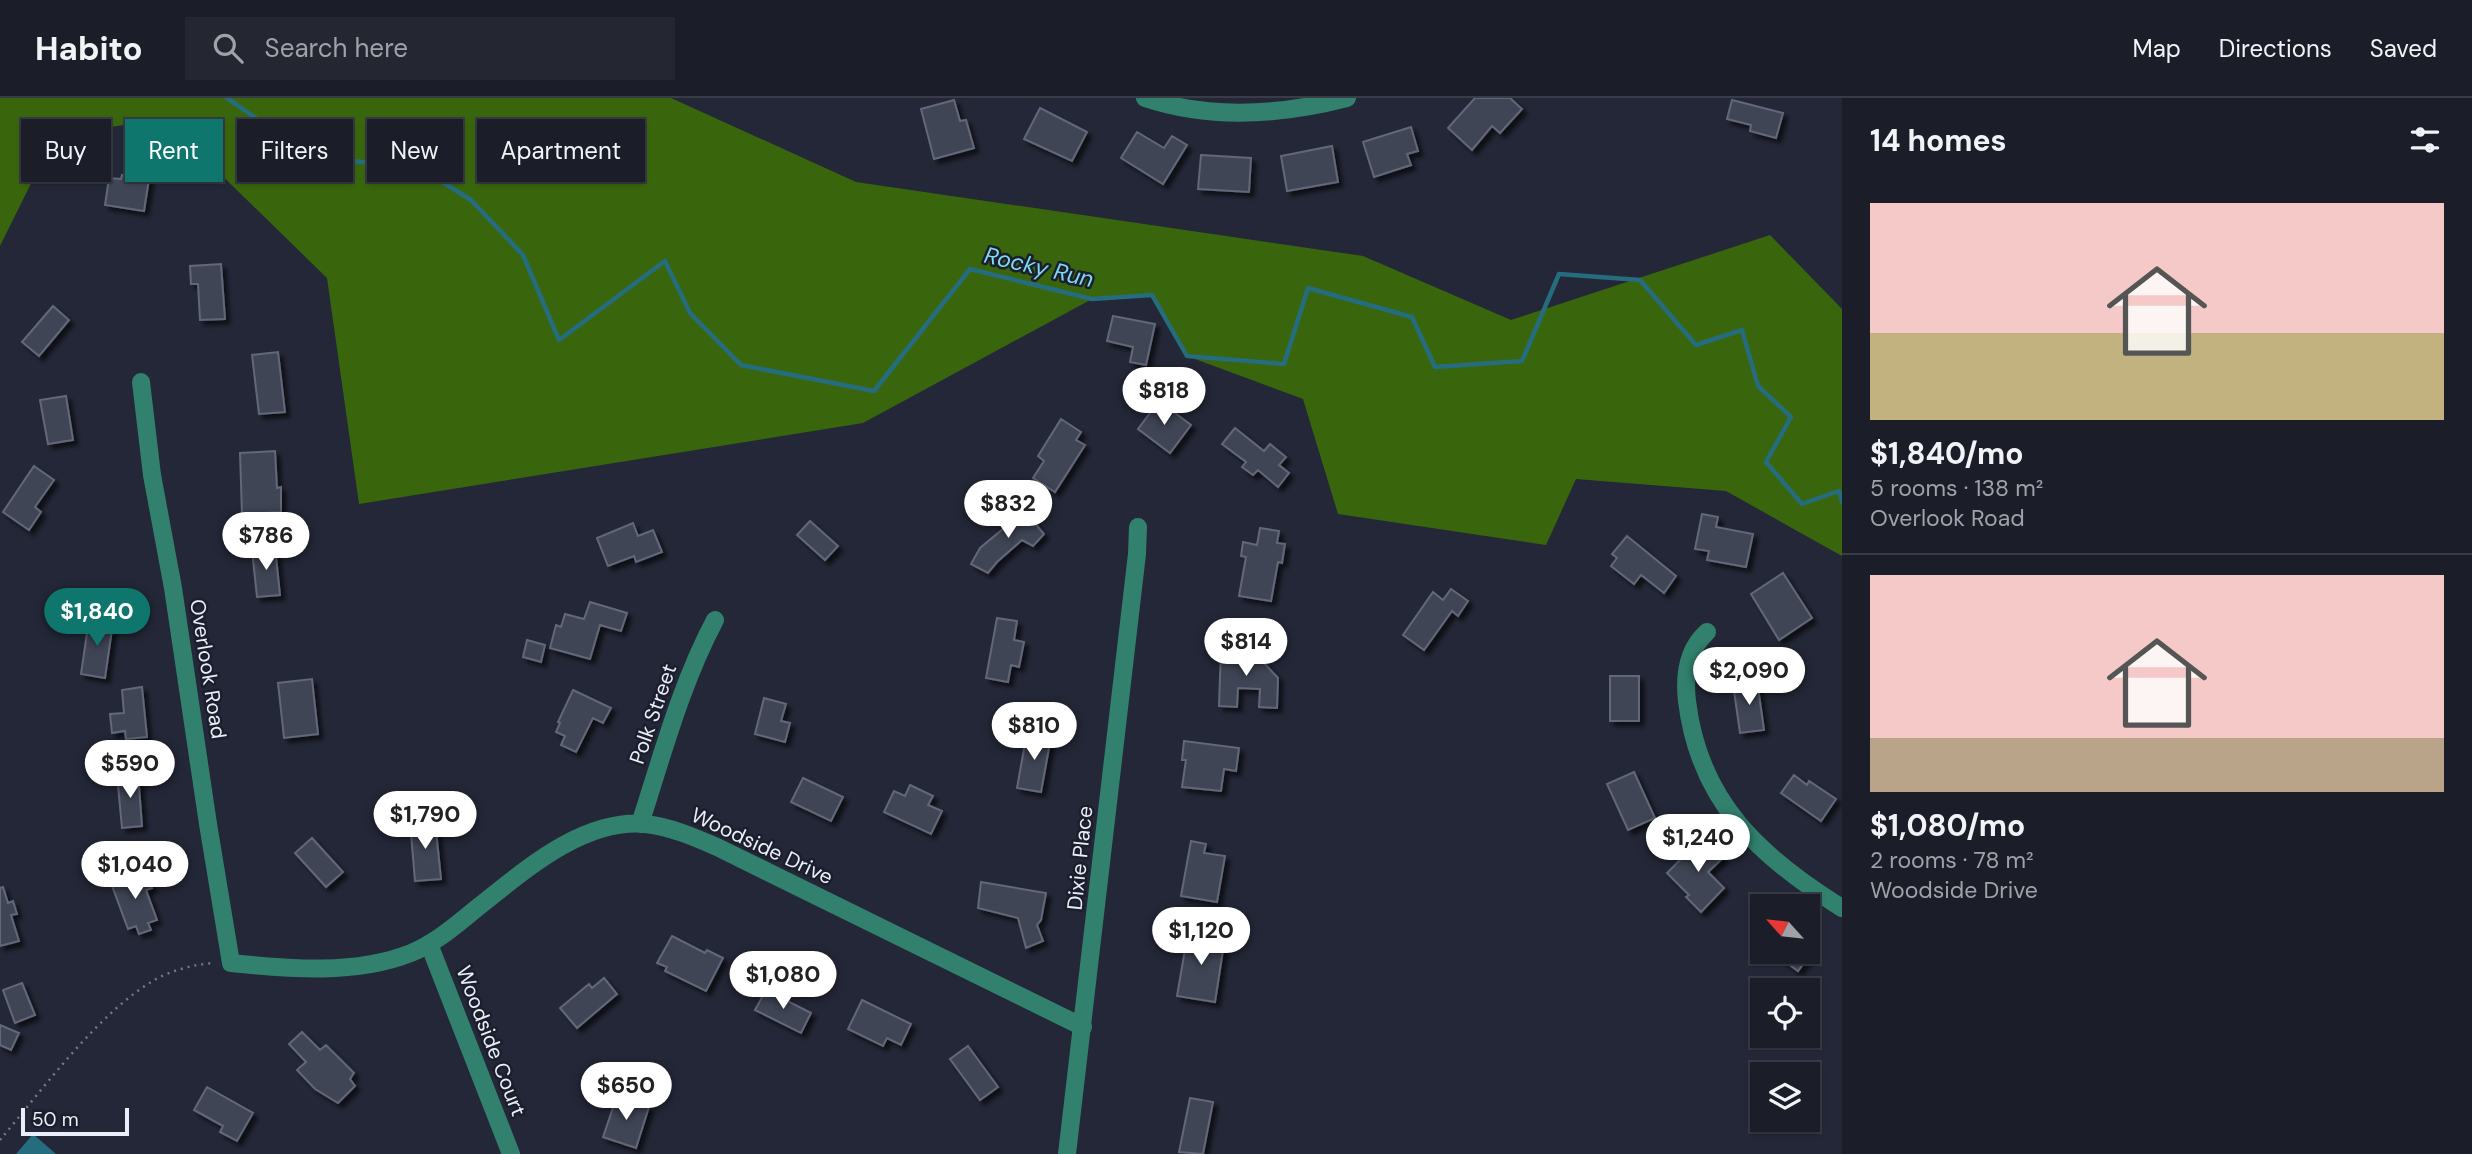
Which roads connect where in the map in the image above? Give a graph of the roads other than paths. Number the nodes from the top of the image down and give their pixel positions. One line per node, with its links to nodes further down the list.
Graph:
1 (1145, 98): 2 (street)
2 (1347, 98)
3 (141, 382): 10 (street, Overlook Road)
4 (1138, 527): 11 (street, Dixie Place)
5 (715, 621): 7 (street, Polk Street)
6 (1707, 632): 8 (street)
7 (640, 824): 9 (street, Woodside Drive); 11 (street, Woodside Drive)
8 (1842, 908)
9 (429, 944): 10 (street, Woodside Drive); 12 (street, Woodside Court)
10 (231, 963)
11 (1083, 1027): 13 (street)
12 (511, 1154)
13 (1068, 1154)

